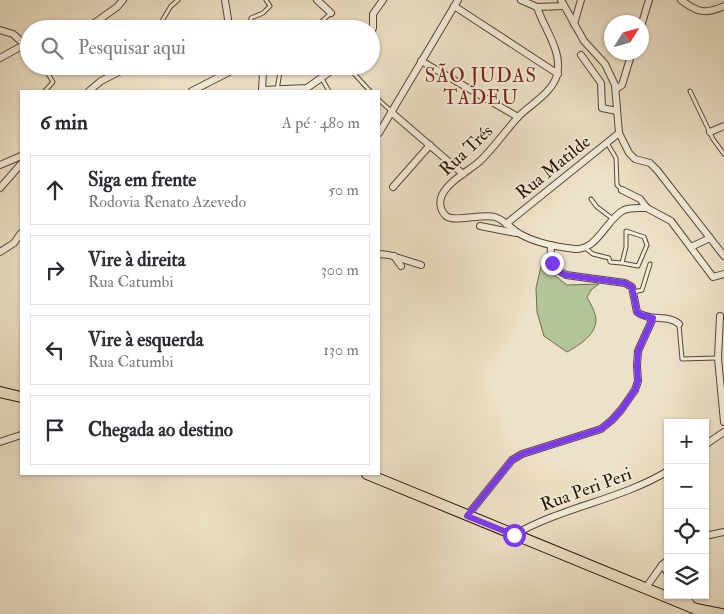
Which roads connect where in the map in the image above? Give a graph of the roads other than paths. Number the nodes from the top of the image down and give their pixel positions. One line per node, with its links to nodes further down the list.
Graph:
1 (123, 0): 17 (street)
2 (178, 0): 18 (lane)
3 (224, 0): 19 (street)
4 (266, 0): 20 (lane)
5 (521, 0): 14 (street)
6 (581, 0): 23 (street)
7 (649, 0): 16 (street)
8 (681, 0): 13 (street)
9 (319, 1): 15 (street)
10 (380, 1): 22 (street)
11 (456, 3): 30 (street); 31 (street)
12 (562, 3): 14 (street); 23 (street)
13 (724, 6)
14 (537, 7): 31 (street)
15 (331, 13): 21 (lane)
16 (644, 15)
17 (99, 20)
18 (162, 20)
19 (228, 20)
20 (251, 20)
21 (323, 20)
22 (373, 20)
23 (574, 24): 41 (street)
24 (0, 30): 25 (street)
25 (20, 38)
26 (20, 47): 28 (street)
27 (581, 55): 40 (street)
28 (0, 58)
29 (630, 60): 41 (street)
30 (421, 61): 53 (street); 54 (street)
31 (558, 74): 54 (street, Rua Trés)
32 (49, 75): 42 (lane)
33 (112, 75): 43 (street)
34 (223, 75): 44 (street)
35 (264, 75): 45 (street)
36 (280, 75): 46 (lane)
37 (326, 75): 39 (street)
38 (355, 75): 49 (lane)
39 (322, 78): 47 (street); 48 (lane)
40 (602, 86): 41 (street); 52 (street)
41 (615, 87): 52 (street)
42 (46, 90)
43 (92, 90)
44 (194, 90)
45 (262, 90)
46 (277, 90): 47 (street)
47 (308, 90)
48 (328, 90)
49 (369, 90)
50 (690, 92): 57 (lane)
51 (380, 101): 53 (lane)
52 (617, 111): 58 (street)
53 (391, 112): 56 (street); 60 (street)
54 (518, 118): 65 (street, Rua Trés)
55 (724, 126): 57 (street)
56 (380, 131)
57 (710, 132): 61 (lane)
58 (619, 133): 59 (street, Rua Matilde); 76 (street)
59 (606, 143): 68 (lane); 72 (street, Rua Matilde)
60 (430, 145): 65 (street); 66 (street)
61 (724, 154)
62 (20, 156): 63 (street)
63 (0, 165)
64 (20, 165): 67 (street)
65 (463, 174): 72 (street, Rua Trés)
66 (394, 187)
67 (0, 188)
68 (622, 190): 70 (street)
69 (591, 199): 71 (lane)
70 (647, 208): 71 (street); 79 (street)
71 (613, 219): 78 (street)
72 (506, 224): 75 (street)
73 (480, 226): 75 (street)
74 (20, 234): 80 (street)
75 (520, 234): 77 (street)
76 (710, 238): 79 (street); 83 (street)
77 (551, 245): 78 (street); 89 (street)
78 (584, 247): 84 (lane)
79 (691, 247): 88 (street)
80 (0, 252)
81 (380, 254): 82 (street)
82 (394, 256): 86 (street); 87 (street)
83 (724, 256)
84 (622, 263): 84 (lane)
85 (650, 264): 89 (lane)
86 (421, 265)
87 (400, 266)
88 (724, 274)
89 (634, 292): 91 (street)
90 (720, 316): 93 (street)
91 (653, 318): 92 (street); 103 (street)
92 (679, 324): 93 (lane)
93 (718, 358): 96 (street)
94 (0, 392): 95 (main road)
95 (20, 396)
96 (724, 422)
97 (724, 432): 100 (street)
98 (20, 435): 99 (street)
99 (0, 442)
100 (709, 442)
101 (664, 473): 105 (street, Rua Peri Peri)
102 (369, 475): 103 (main road)
103 (467, 516): 105 (main road)
104 (724, 532): 106 (street)
105 (514, 535): 109 (main road)
106 (709, 535)
107 (662, 565): 108 (street); 109 (street)
108 (664, 568)
109 (645, 589): 111 (main road)
110 (688, 599): 111 (street)
111 (696, 610): 112 (main road)
112 (721, 614)

